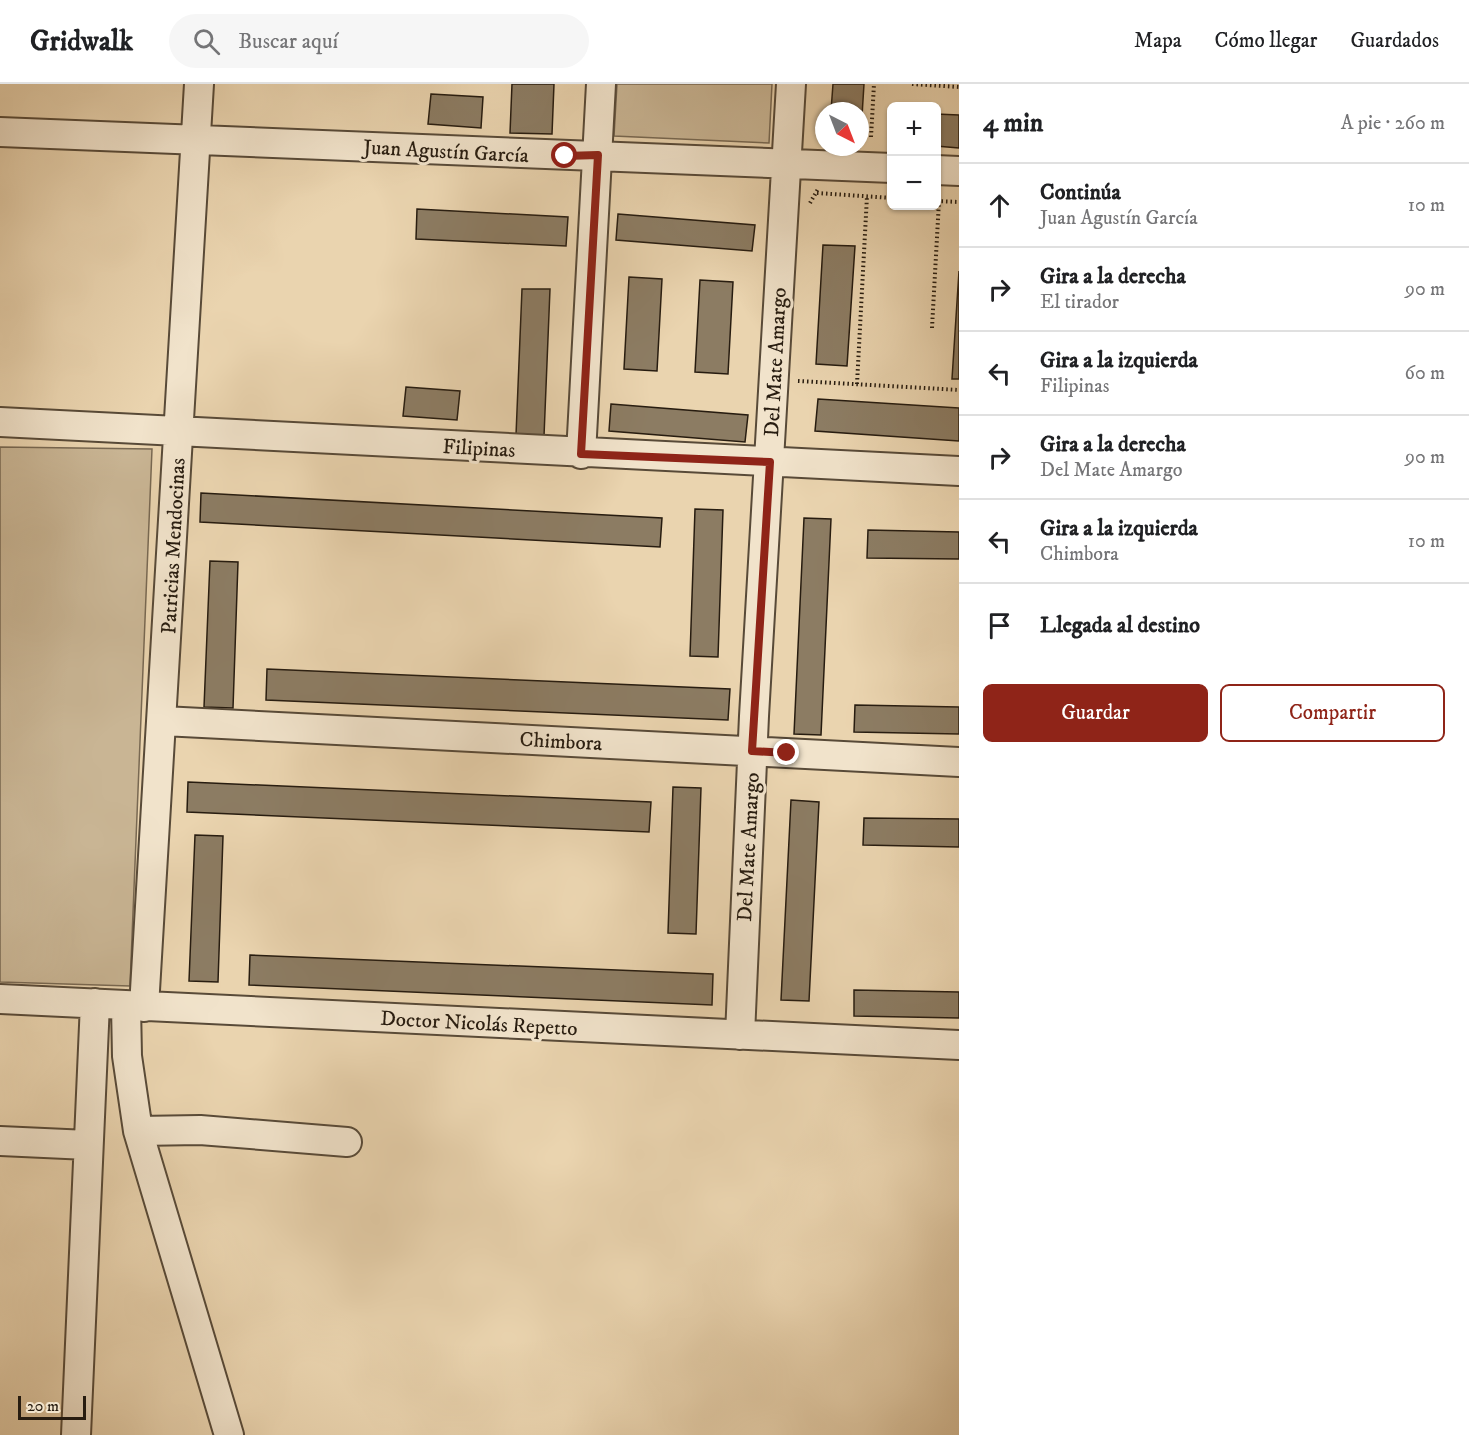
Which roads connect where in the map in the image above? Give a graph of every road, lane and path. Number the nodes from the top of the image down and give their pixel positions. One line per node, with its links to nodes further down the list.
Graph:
1 (199, 84): 9 (street, Patricias Mendocinas)
2 (601, 84): 10 (street)
3 (791, 84): 11 (street, Del Mate Amargo)
4 (874, 84): 8 (path)
5 (912, 84): 6 (path)
6 (959, 87)
7 (0, 132): 9 (street, Juan Agustín García)
8 (871, 137)
9 (196, 140): 10 (street, Juan Agustín García); 26 (street, Patricias Mendocinas)
10 (598, 155): 11 (street, Juan Agustín García); 27 (street)
11 (786, 163): 12 (street, Juan Agustín García); 28 (street, Del Mate Amargo)
12 (887, 168)
13 (941, 170): 14 (street)
14 (959, 171)
15 (817, 193): 16 (path)
16 (867, 196): 17 (path); 23 (path)
17 (887, 198)
18 (941, 201): 19 (path)
19 (959, 202)
20 (938, 210): 21 (path)
21 (932, 328)
22 (793, 380): 23 (path)
23 (857, 384): 24 (path)
24 (959, 390)
25 (0, 422): 26 (street, Filipinas)
26 (179, 430): 27 (street, Filipinas); 30 (street, Patricias Mendocinas)
27 (581, 454): 28 (street, Filipinas)
28 (770, 462): 29 (street, Filipinas); 31 (street, Del Mate Amargo)
29 (959, 471)
30 (163, 721): 31 (street, Chimbora); 35 (street, Patricias Mendocinas)
31 (752, 751): 32 (street, Chimbora); 36 (street, Del Mate Amargo)
32 (959, 762)
33 (0, 999): 34 (street, Doctor Nicolás Repetto)
34 (94, 1003): 35 (street, Doctor Nicolás Repetto); 41 (street)
35 (135, 1006): 36 (street, Doctor Nicolás Repetto); 38 (street, Patricias Mendocinas)
36 (740, 1035): 37 (street, Doctor Nicolás Repetto)
37 (959, 1045)
38 (138, 1131): 40 (street); 43 (street, Patricias Mendocinas)
39 (0, 1141): 41 (street)
40 (348, 1142)
41 (88, 1145): 42 (street)
42 (76, 1435)
43 (229, 1435)

